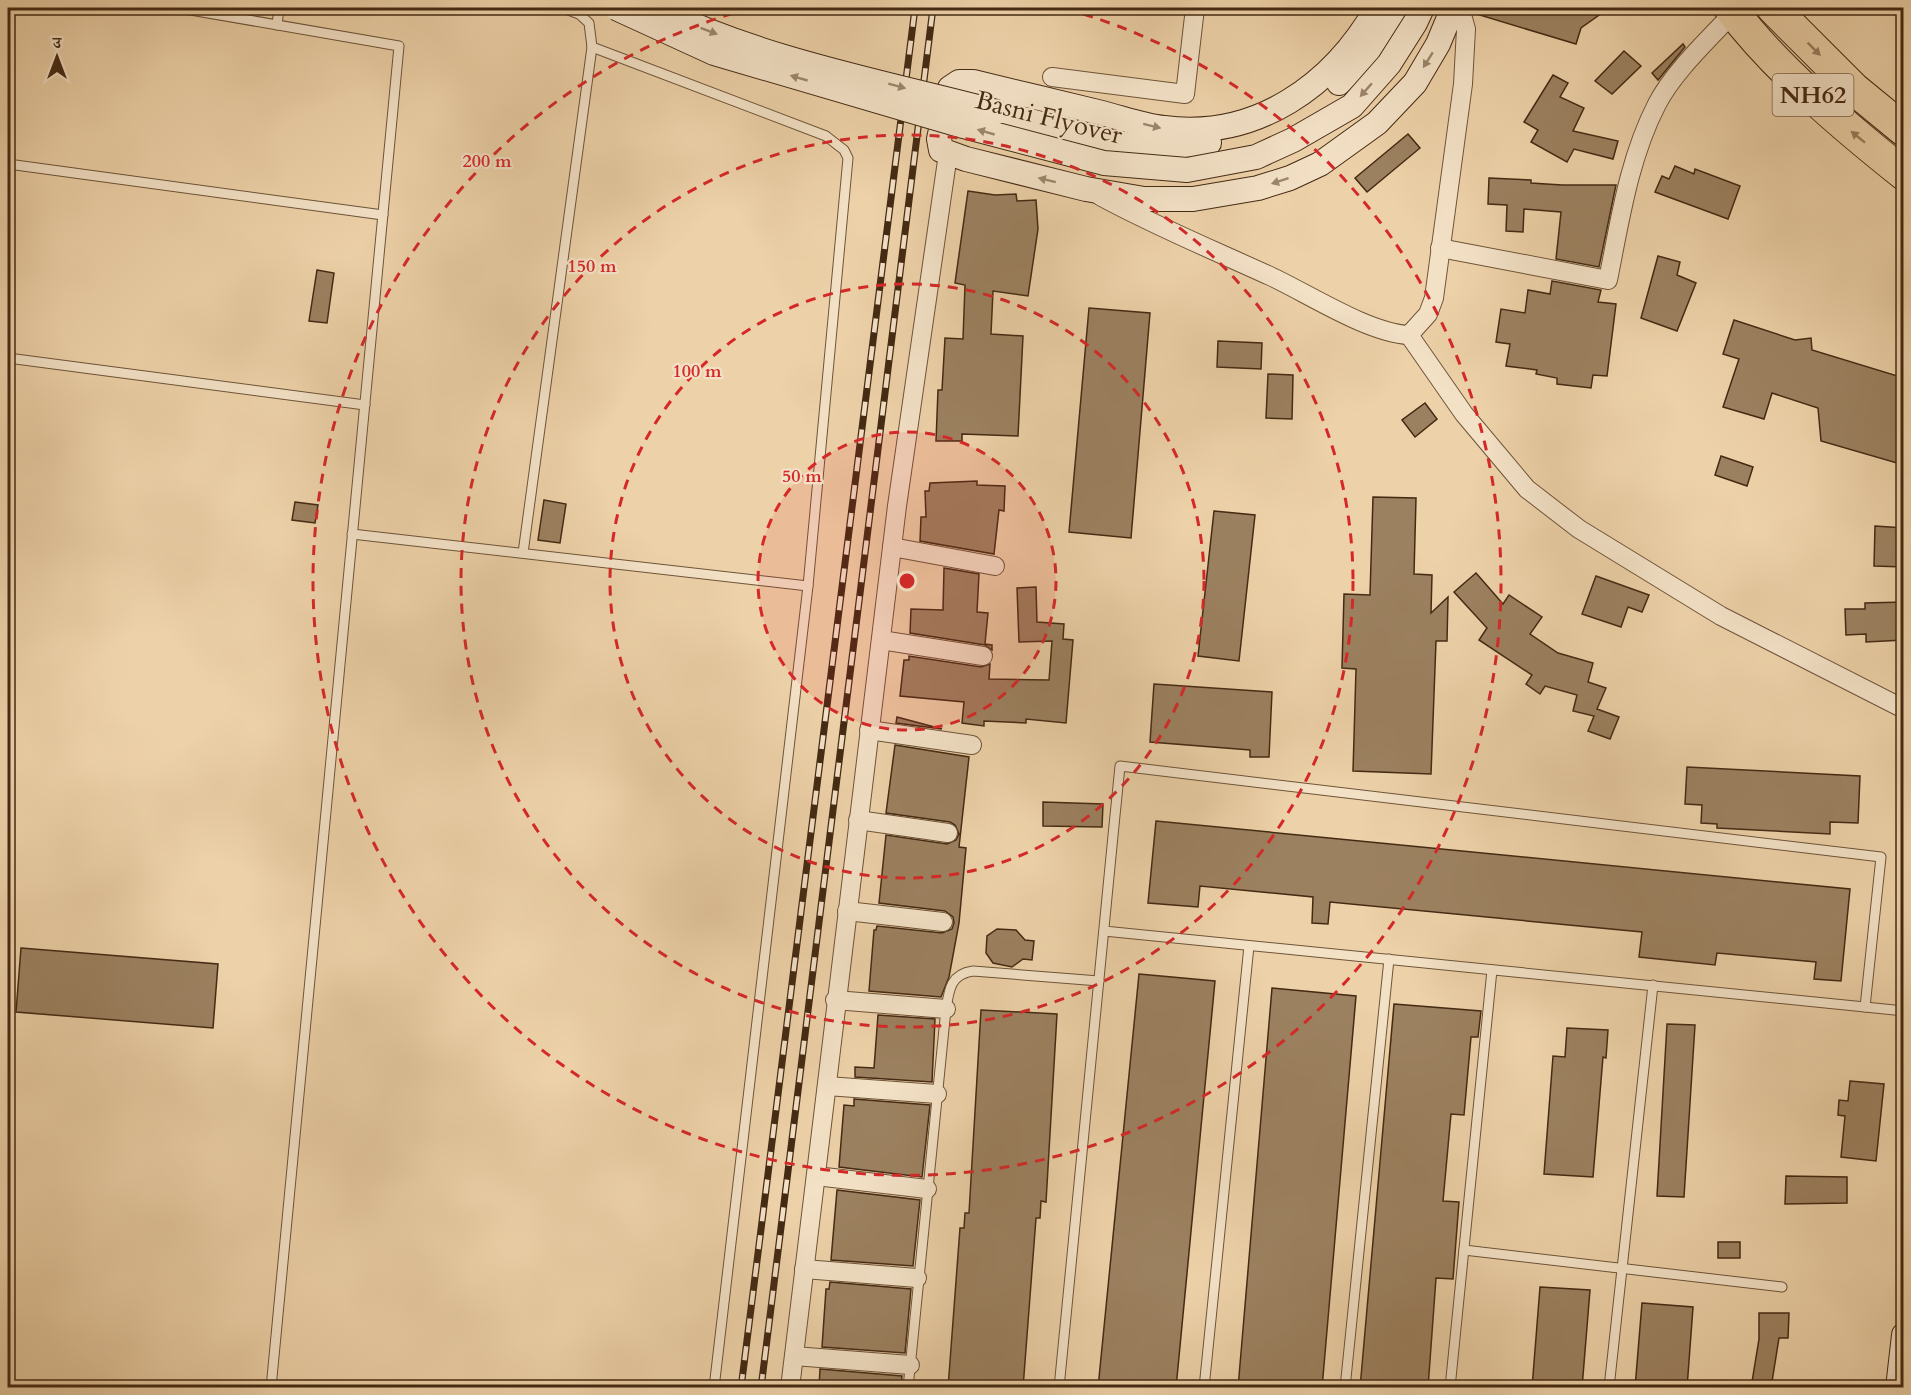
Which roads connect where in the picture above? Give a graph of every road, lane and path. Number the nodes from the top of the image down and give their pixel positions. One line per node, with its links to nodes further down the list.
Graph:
1 (178, 8): 14 (lane)
2 (279, 8): 14 (lane)
3 (563, 8): 15 (lane)
4 (616, 8): 9 (main road, Basni Flyover, one-way to 4, bridge)
5 (656, 8): 8 (main road, one-way to 8, bridge)
6 (1195, 8): 16 (street)
7 (1377, 8): 18 (main road, one-way to 7)
8 (1397, 8)
9 (1422, 8)
10 (1453, 8): 21 (main road, one-way to 21)
11 (1460, 8): 23 (street)
12 (1773, 8): 17 (highway, NH62, one-way to 17)
13 (1732, 10): 20 (highway, NH62, one-way to 13); 23 (street)
14 (277, 25): 22 (lane)
15 (592, 47): 29 (lane); 31 (lane)
16 (1052, 77)
17 (1904, 130)
18 (948, 154): 21 (main road, one-way to 18); 28 (street)
19 (8, 164): 22 (lane)
20 (1904, 174)
21 (1086, 189): 24 (street)
22 (383, 215): 26 (lane)
23 (1440, 248): 24 (street)
24 (1409, 335): 34 (street)
25 (8, 358): 26 (lane)
26 (365, 405): 27 (lane)
27 (352, 534): 29 (lane); 63 (lane)
28 (892, 548): 30 (street); 32 (street)
29 (523, 553): 31 (lane)
30 (995, 566)
31 (808, 586): 64 (lane)
32 (881, 640): 33 (street); 35 (street)
33 (983, 656)
34 (1904, 709)
35 (869, 730): 36 (street); 37 (street)
36 (972, 745)
37 (858, 820): 38 (street); 39 (street)
38 (948, 833)
39 (847, 911): 40 (street); 47 (street)
40 (943, 922)
41 (1104, 931): 42 (lane); 45 (lane); 48 (lane)
42 (1249, 946): 43 (lane); 68 (lane)
43 (1389, 959): 44 (lane); 69 (lane)
44 (1492, 970): 46 (lane); 55 (lane)
45 (1099, 981): 49 (lane); 67 (lane)
46 (1653, 986): 48 (lane); 56 (lane)
47 (835, 1000): 49 (street); 51 (street)
48 (1865, 1006): 50 (lane)
49 (946, 1009): 52 (lane)
50 (1904, 1011)
51 (827, 1086): 52 (street); 53 (street)
52 (937, 1094): 54 (lane)
53 (816, 1176): 54 (street); 57 (street)
54 (927, 1189): 58 (lane)
55 (1464, 1250): 56 (lane); 70 (lane)
56 (1623, 1268): 59 (lane); 71 (lane)
57 (804, 1269): 58 (street); 61 (street)
58 (917, 1278): 62 (lane)
59 (1782, 1287)
60 (1904, 1335): 72 (main road)
61 (794, 1356): 62 (street); 65 (street)
62 (910, 1365): 66 (lane)
63 (271, 1388)
64 (714, 1388)
65 (790, 1388)
66 (908, 1388)
67 (1059, 1388)
68 (1204, 1388)
69 (1346, 1388)
70 (1450, 1388)
71 (1609, 1388)
72 (1898, 1388)

